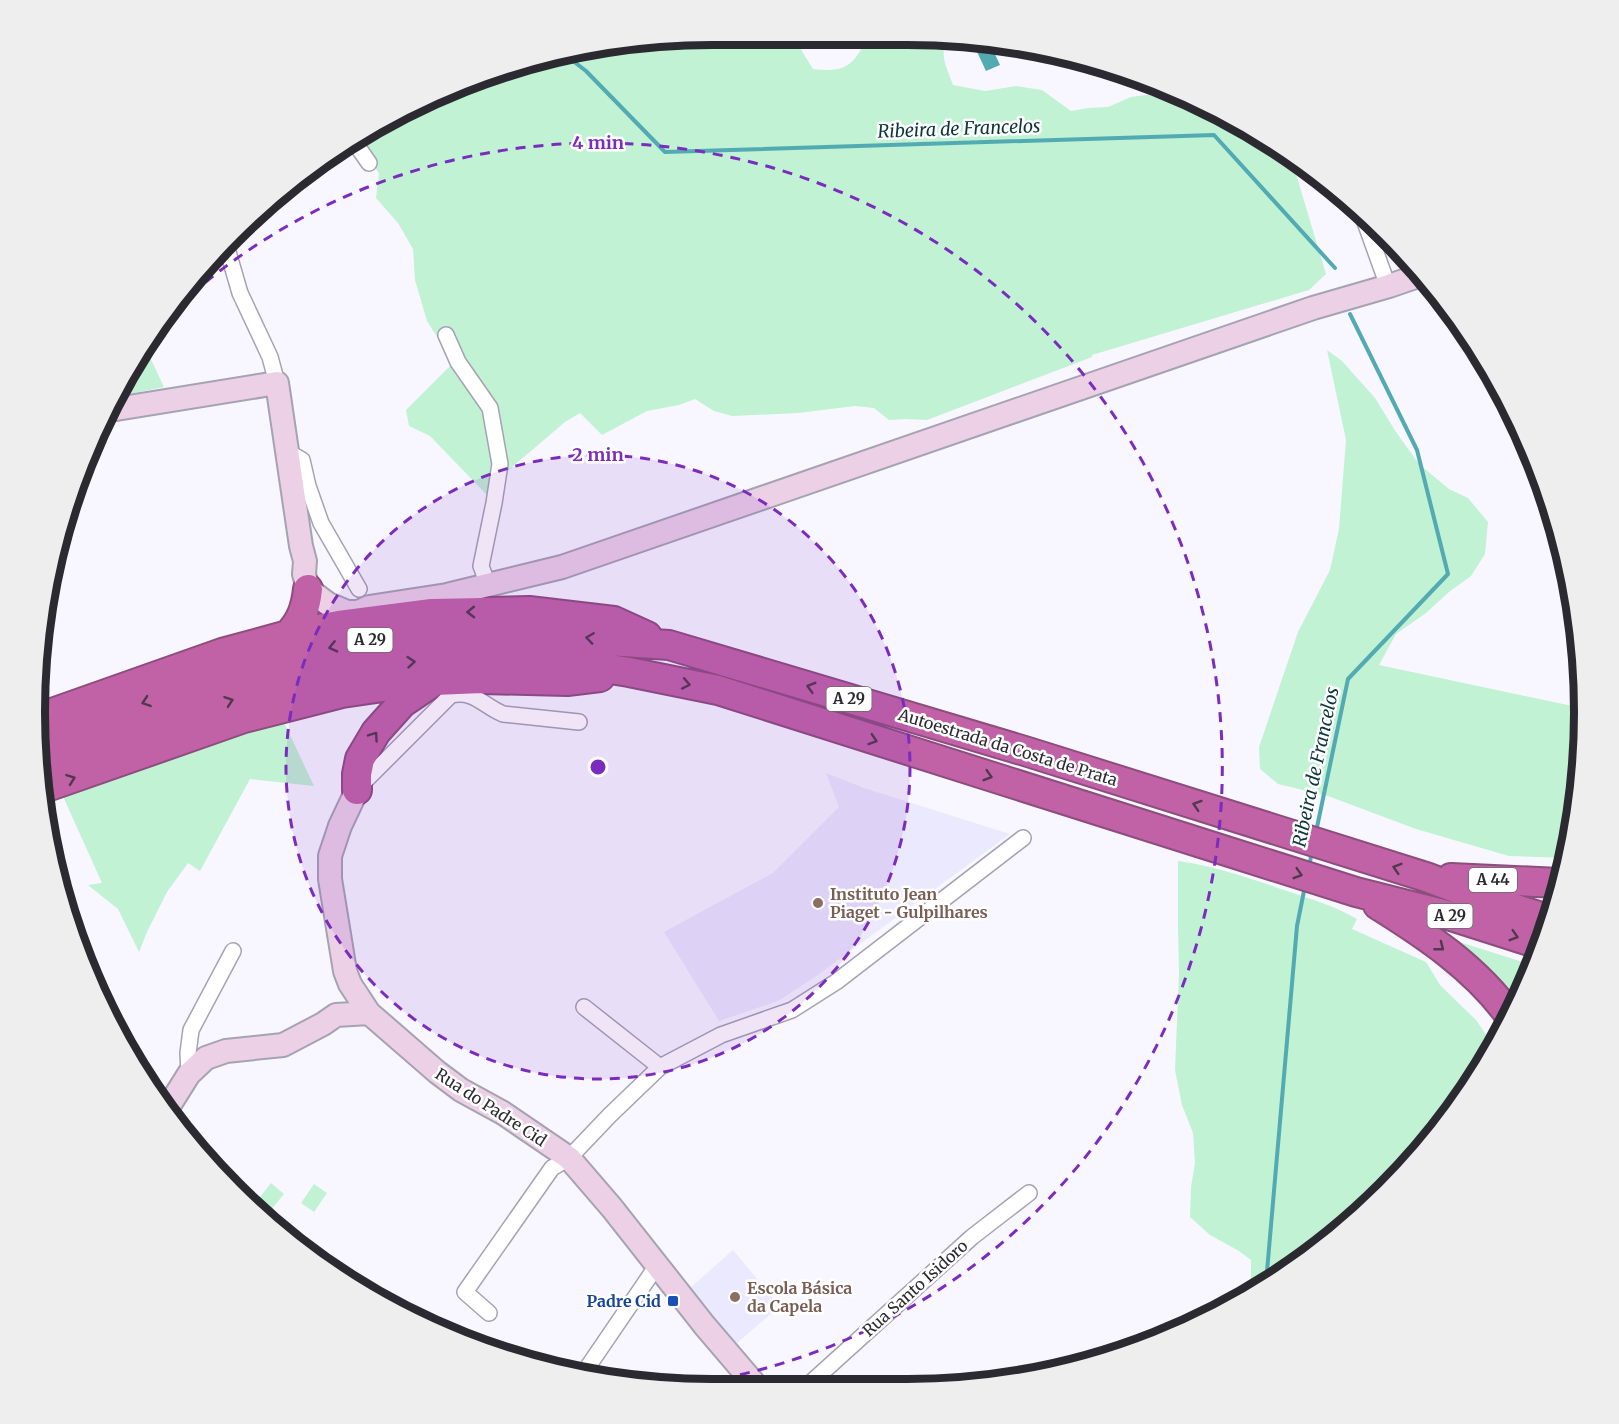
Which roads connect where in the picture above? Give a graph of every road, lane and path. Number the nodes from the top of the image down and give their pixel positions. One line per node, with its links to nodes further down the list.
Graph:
1 (358, 147): 2 (street)
2 (369, 163)
3 (1368, 230): 6 (street)
4 (228, 253): 10 (street)
5 (1404, 268): 6 (main road)
6 (1384, 275): 8 (main road)
7 (1413, 278): 8 (main road)
8 (1339, 300): 14 (main road)
9 (446, 335): 14 (street)
10 (277, 383): 11 (main road); 12 (main road)
11 (118, 409)
12 (288, 452): 13 (main road); 16 (street)
13 (305, 561): 15 (main road); 16 (main road)
14 (488, 585): 16 (main road)
15 (308, 589): 16 (main road); 17 (highway)
16 (364, 598)
17 (288, 635): 18 (highway, A 29, one-way to 17); 23 (highway, A 29)
18 (669, 645): 23 (highway, Autoestrada da Costa de Prata / A 29, one-way to 23); 29 (highway, Autoestrada da Costa de Prata / A 29, one-way to 18)
19 (629, 672): 20 (highway, A 29); 23 (highway, Autoestrada da Costa de Prata / A 29, one-way to 19); 31 (highway, Autoestrada da Costa de Prata / A 29, one-way to 31)
20 (434, 681): 23 (highway, A 29); 27 (highway, one-way to 20)
21 (45, 721): 23 (highway, A 29)
22 (579, 722): 27 (street)
23 (87, 737): 24 (highway, Autoestrada da Costa de Prata / A 29); 25 (highway, Autoestrada da Costa de Prata / A 29); 26 (highway, A 29, one-way to 23)
24 (46, 740)
25 (47, 763)
26 (49, 780)
27 (357, 790): 35 (main road, Rua do Padre Cid)
28 (1023, 838): 40 (street)
29 (1426, 877): 30 (highway, A 44); 32 (highway, Autoestrada da Costa de Prata / A 29)
30 (1552, 883)
31 (1356, 892): 33 (highway, Autoestrada da Costa de Prata / A 29, one-way to 33); 37 (highway, one-way to 37)
32 (1542, 917)
33 (1533, 942)
34 (233, 951): 41 (street)
35 (350, 984): 38 (main road, Rua do Padre Cid); 39 (main road)
36 (584, 1006): 40 (street)
37 (1504, 1009)
38 (369, 1013): 39 (main road); 43 (main road, Rua do Padre Cid)
39 (336, 1015): 41 (main road)
40 (660, 1067): 43 (street)
41 (189, 1074): 42 (main road)
42 (171, 1102)
43 (569, 1158): 45 (main road, Rua do Padre Cid); 46 (street)
44 (1029, 1193): 49 (street, Rua Santo Isidoro)
45 (658, 1264): 47 (street); 48 (main road, Rua do Padre Cid)
46 (489, 1313)
47 (588, 1367)
48 (750, 1379)
49 (815, 1379)

